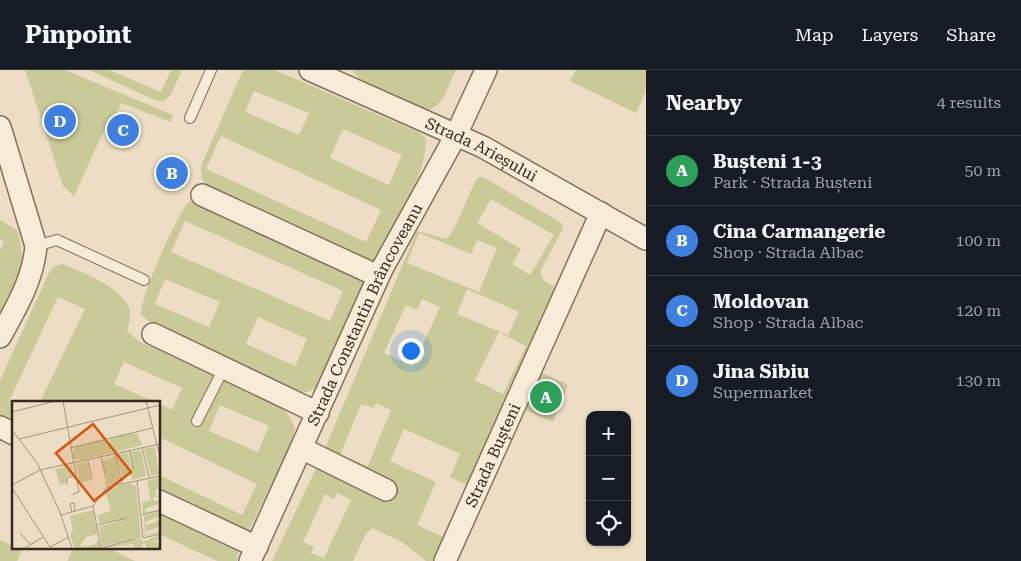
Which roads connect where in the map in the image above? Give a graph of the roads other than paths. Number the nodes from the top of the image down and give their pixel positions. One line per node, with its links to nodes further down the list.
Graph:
1 (211, 70): 5 (lane)
2 (310, 70): 4 (street, Strada Arieșului)
3 (486, 70): 7 (street, Strada Constantin Brâncoveanu)
4 (343, 77): 7 (street, Strada Arieșului)
5 (190, 118)
6 (0, 127): 11 (street)
7 (456, 135): 9 (street, Strada Arieșului); 12 (street, Strada Constantin Brâncoveanu)
8 (202, 195): 12 (street)
9 (601, 212): 10 (street, Strada Arieșului); 25 (street, Strada Bușteni)
10 (646, 238)
11 (36, 246): 13 (lane); 15 (street)
12 (378, 276): 17 (street, Strada Constantin Brâncoveanu)
13 (144, 280)
14 (153, 334): 16 (street)
15 (0, 337)
16 (224, 368): 17 (street); 18 (lane)
17 (318, 413): 21 (street, Strada Constantin Brâncoveanu)
18 (196, 422)
19 (0, 427): 20 (street)
20 (12, 433)
21 (301, 448): 22 (street); 24 (street, Strada Constantin Brâncoveanu)
22 (386, 490)
23 (160, 502): 24 (street)
24 (253, 554)
25 (445, 561)

